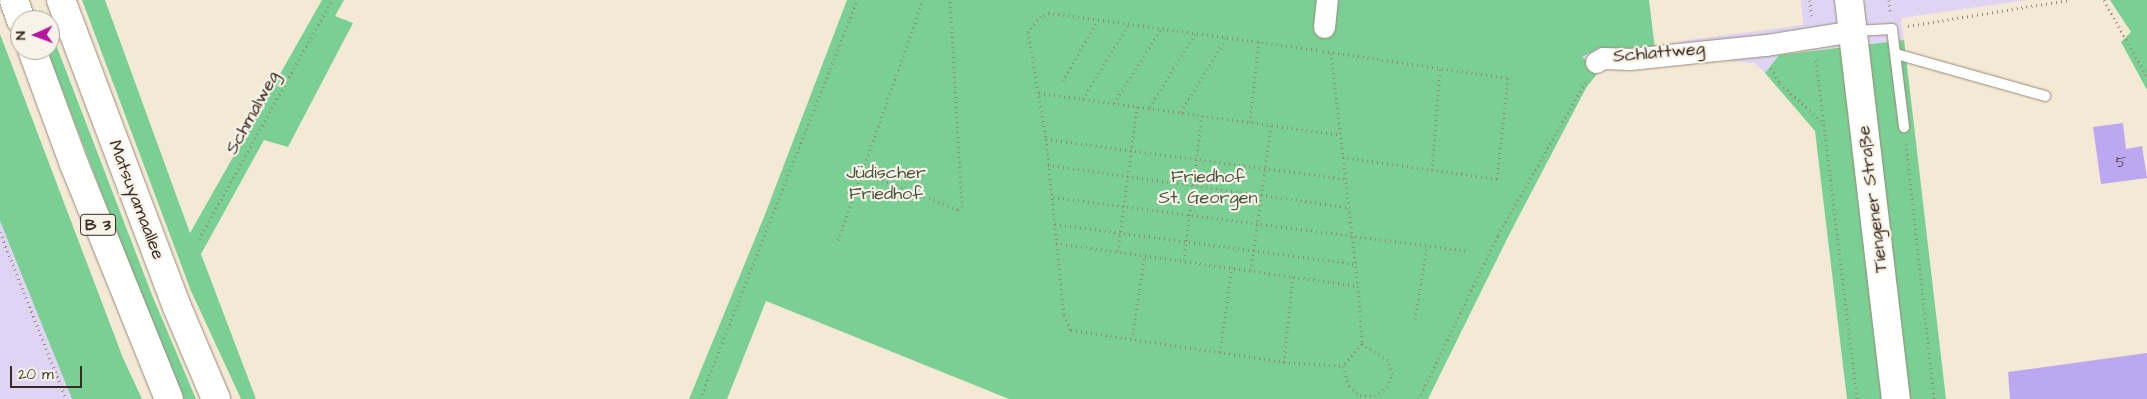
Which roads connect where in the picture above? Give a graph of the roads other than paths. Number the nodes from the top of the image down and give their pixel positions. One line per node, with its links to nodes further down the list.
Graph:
1 (61, 0): 12 (main road, Matsuyamaallee / B 3)
2 (1327, 0): 4 (street)
3 (1849, 0): 5 (main road, Tiengener Straße)
4 (1324, 27)
5 (1853, 31): 6 (lane, Schlattweg); 8 (street, Schlattweg); 13 (main road, Tiengener Straße)
6 (1896, 54): 9 (lane); 10 (lane)
7 (36, 60): 11 (main road, B 3)
8 (1596, 62)
9 (2045, 96)
10 (1904, 127)
11 (169, 399)
12 (216, 399)
13 (1896, 399)

